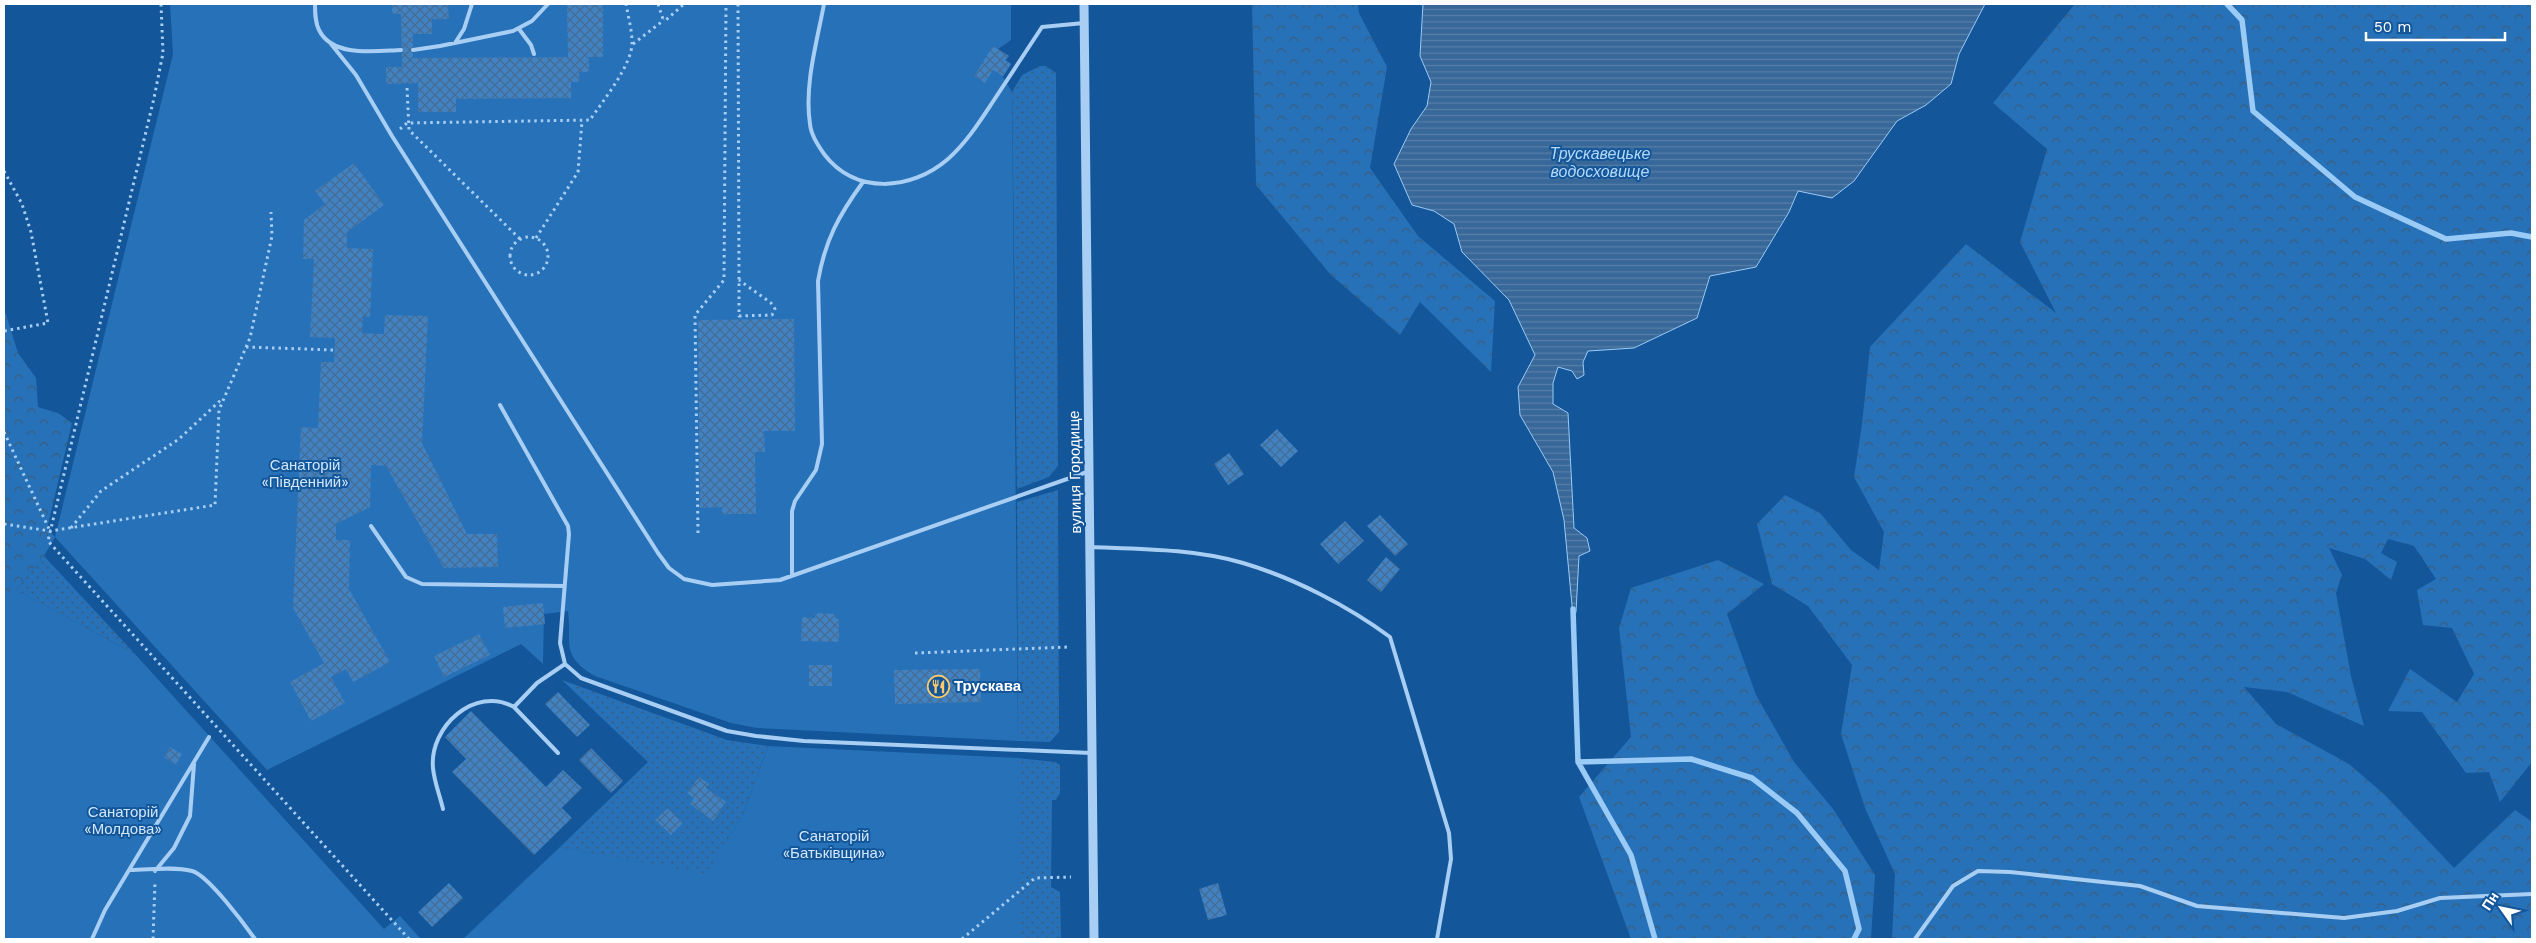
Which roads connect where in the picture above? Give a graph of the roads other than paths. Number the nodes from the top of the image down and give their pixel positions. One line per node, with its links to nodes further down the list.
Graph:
1 (315, 4): 9 (lane)
2 (472, 4): 8 (lane)
3 (548, 4): 7 (lane)
4 (824, 4): 13 (lane)
5 (1084, 4): 6 (street, вулиця Городище)
6 (1084, 23): 13 (lane); 15 (street, вулиця Городище)
7 (519, 29): 8 (lane); 12 (lane)
8 (455, 43): 11 (lane)
9 (331, 44): 10 (lane); 18 (lane)
10 (401, 50)
11 (413, 50)
12 (534, 54)
13 (863, 182): 18 (lane)
14 (500, 405): 19 (lane)
15 (1089, 471): 17 (street, вулиця Городище); 18 (lane)
16 (370, 526): 19 (lane)
17 (1090, 547): 24 (street, вулиця Городище); 33 (lane)
18 (792, 576)
19 (564, 586): 20 (lane)
20 (565, 664): 21 (lane); 24 (lane)
21 (514, 707): 23 (lane); 26 (lane)
22 (209, 737): 25 (lane)
23 (558, 753)
24 (1091, 753): 32 (street, вулиця Городище)
25 (194, 762): 27 (lane); 28 (lane)
26 (443, 809)
27 (130, 870): 28 (lane); 30 (lane)
28 (155, 870): 31 (lane)
29 (2532, 894): 34 (lane)
30 (92, 939)
31 (255, 939)
32 (1094, 939)
33 (1437, 939)
34 (1915, 939)

